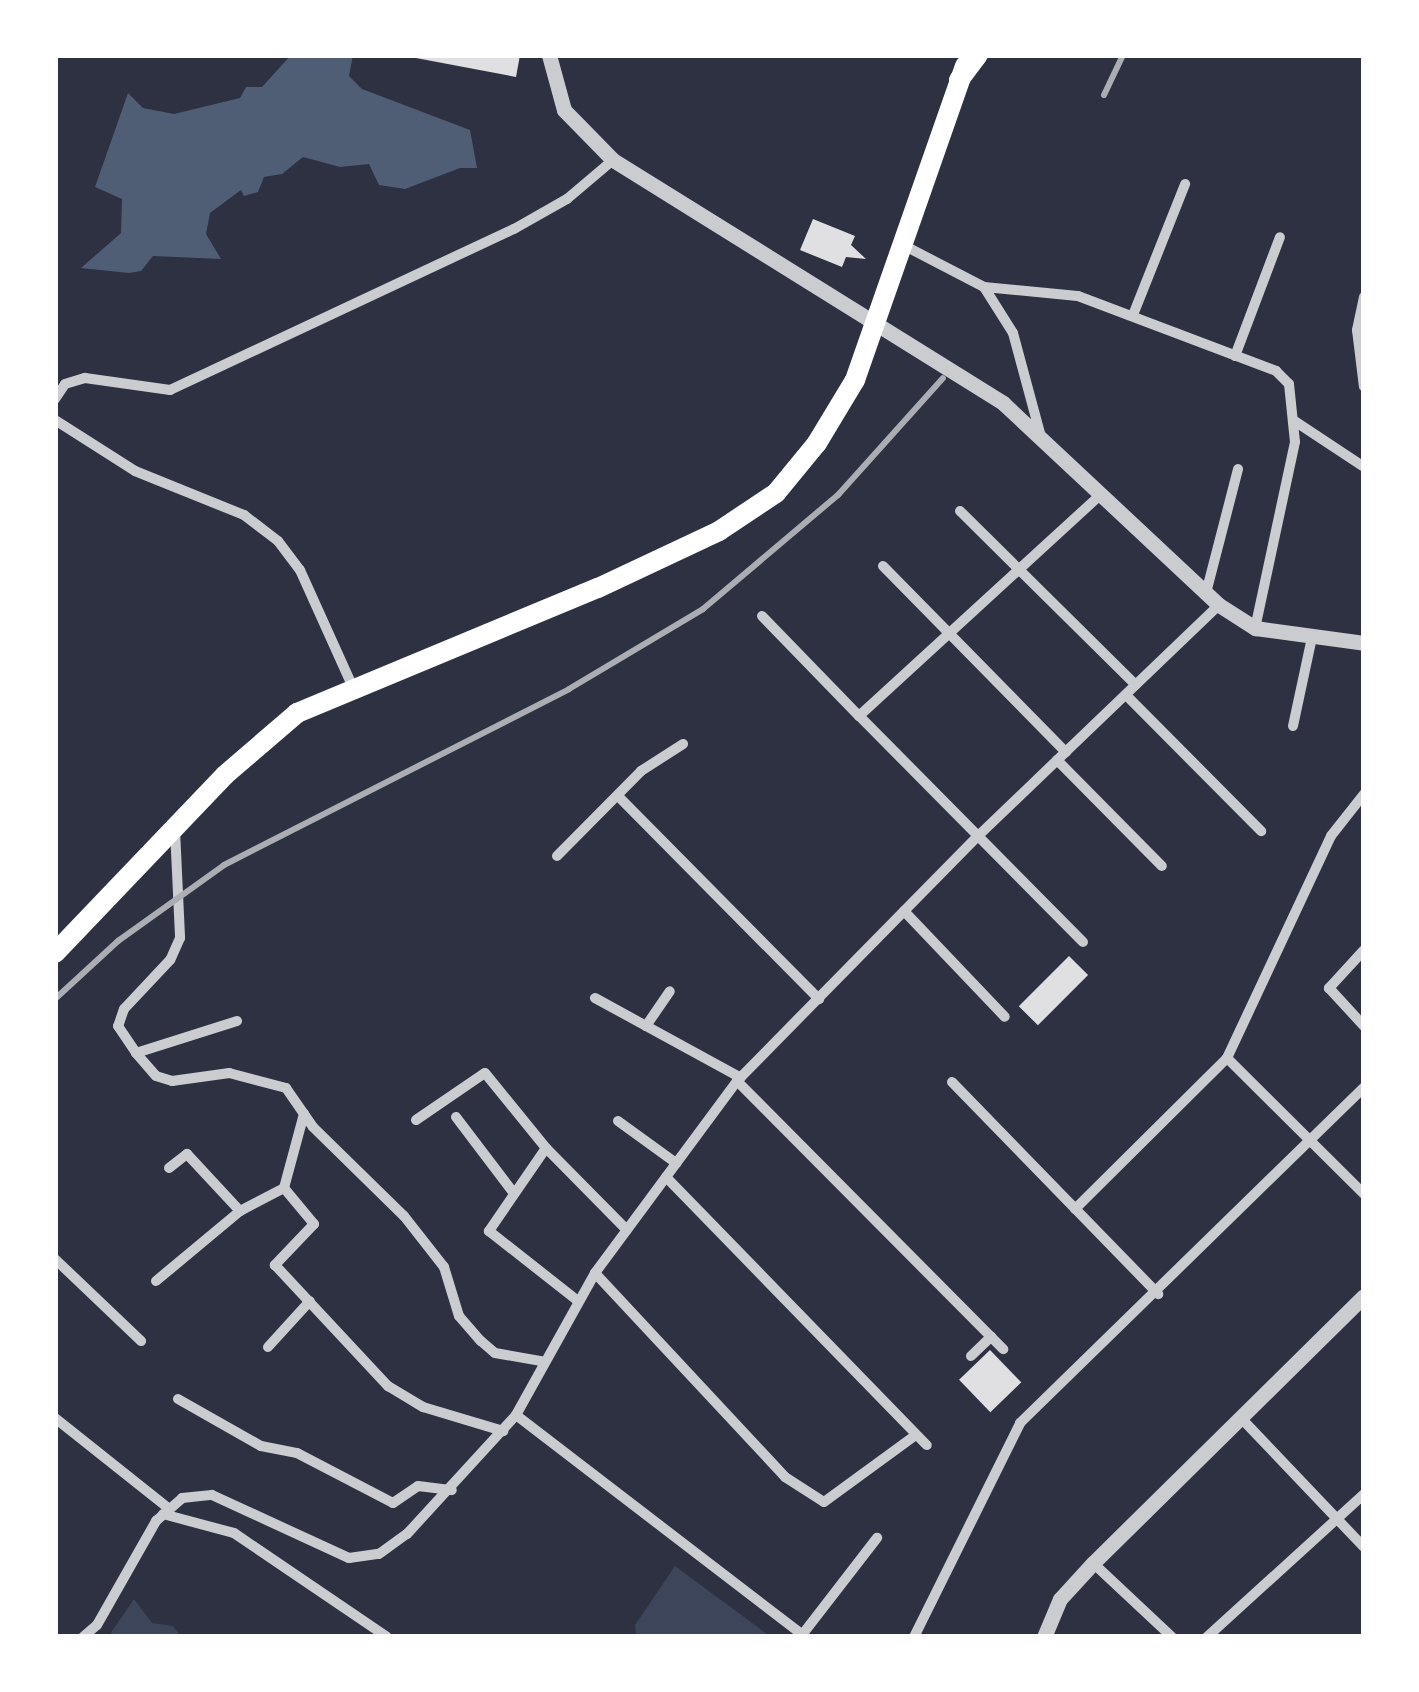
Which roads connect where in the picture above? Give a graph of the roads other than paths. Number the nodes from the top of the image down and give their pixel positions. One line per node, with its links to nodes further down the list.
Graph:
1 (549, 55): 5 (street)
2 (970, 55): 4 (main road)
3 (978, 55): 4 (main road)
4 (960, 80): 8 (main road)
5 (612, 160): 14 (street); 17 (street)
6 (1185, 184): 11 (street)
7 (1280, 237): 12 (street)
8 (906, 246): 9 (street); 31 (main road)
9 (984, 287): 11 (street); 17 (street)
10 (1364, 297): 13 (street)
11 (1133, 316): 12 (street)
12 (1236, 356): 16 (street)
13 (1364, 387)
14 (55, 398)
15 (55, 420): 31 (street)
16 (1293, 420): 18 (street); 27 (street)
17 (1041, 436): 20 (street)
18 (1364, 467)
19 (1238, 469): 24 (street)
20 (1100, 496): 23 (street); 24 (street)
21 (960, 511): 23 (street)
22 (883, 566): 28 (street)
23 (1019, 570): 28 (street); 32 (street)
24 (1206, 592): 25 (street)
25 (1218, 606): 27 (street); 32 (street)
26 (762, 616): 34 (street)
27 (1255, 628): 29 (street)
28 (949, 634): 34 (street); 37 (street)
29 (1312, 638): 30 (street); 35 (street)
30 (1364, 643)
31 (352, 685): 40 (main road)
32 (1136, 685): 33 (street)
33 (1126, 695): 37 (street); 41 (street)
34 (859, 716): 42 (street)
35 (1294, 726)
36 (683, 744): 39 (street)
37 (1061, 756): 42 (street); 44 (street)
38 (1364, 794): 57 (street)
39 (618, 796): 43 (street); 51 (street)
40 (174, 828): 48 (main road); 56 (street)
41 (1261, 831)
42 (978, 836): 45 (street); 46 (street)
43 (557, 856)
44 (1162, 866)
45 (904, 912): 51 (street); 52 (street)
46 (1082, 942)
47 (1364, 950): 55 (street)
48 (55, 953)
49 (670, 990): 54 (street)
50 (595, 998): 54 (street)
51 (819, 998): 58 (street)
52 (1005, 1016)
53 (236, 1021): 56 (street)
54 (646, 1026): 58 (street)
55 (1364, 1026)
56 (136, 1053): 61 (street)
57 (1227, 1058): 65 (street); 73 (street)
58 (739, 1080): 67 (street); 83 (street)
59 (952, 1082): 73 (street)
60 (1364, 1087): 65 (street)
61 (304, 1114): 70 (street); 88 (street)
62 (456, 1117): 71 (street)
63 (416, 1120): 66 (street)
64 (618, 1121): 67 (street)
65 (1311, 1140): 72 (street); 79 (street)
66 (546, 1148): 71 (street); 75 (street)
67 (676, 1163): 69 (street)
68 (168, 1168): 74 (street)
69 (666, 1177): 75 (street); 94 (street)
70 (284, 1188): 74 (street); 81 (street)
71 (513, 1192): 82 (street)
72 (1364, 1194)
73 (1075, 1209): 79 (street)
74 (240, 1211): 78 (street)
75 (627, 1230): 77 (street)
76 (55, 1258): 84 (street)
77 (595, 1273): 82 (street); 94 (street)
78 (156, 1281)
79 (1158, 1294): 106 (street)
80 (1364, 1296): 91 (street)
81 (310, 1301): 85 (street); 93 (street)
82 (578, 1301): 88 (street)
83 (992, 1337): 86 (street); 87 (street)
84 (141, 1341)
85 (268, 1347)
86 (1004, 1349)
87 (971, 1356)
88 (542, 1361): 90 (street)
89 (178, 1400): 96 (street)
90 (516, 1415): 93 (street); 103 (street)
91 (1240, 1417): 99 (street); 102 (street)
92 (55, 1418): 98 (street)
93 (502, 1431): 96 (street)
94 (916, 1435): 95 (street)
95 (927, 1445)
96 (452, 1490): 98 (street)
97 (1364, 1494): 99 (street)
98 (165, 1511): 104 (street); 105 (street)
99 (1332, 1516): 101 (street); 109 (street)
100 (877, 1538): 103 (street)
101 (1364, 1547)
102 (1093, 1562): 107 (street); 108 (street)
103 (804, 1636)
104 (83, 1637)
105 (387, 1637)
106 (914, 1637)
107 (1044, 1637)
108 (1172, 1637)
109 (1207, 1637)

